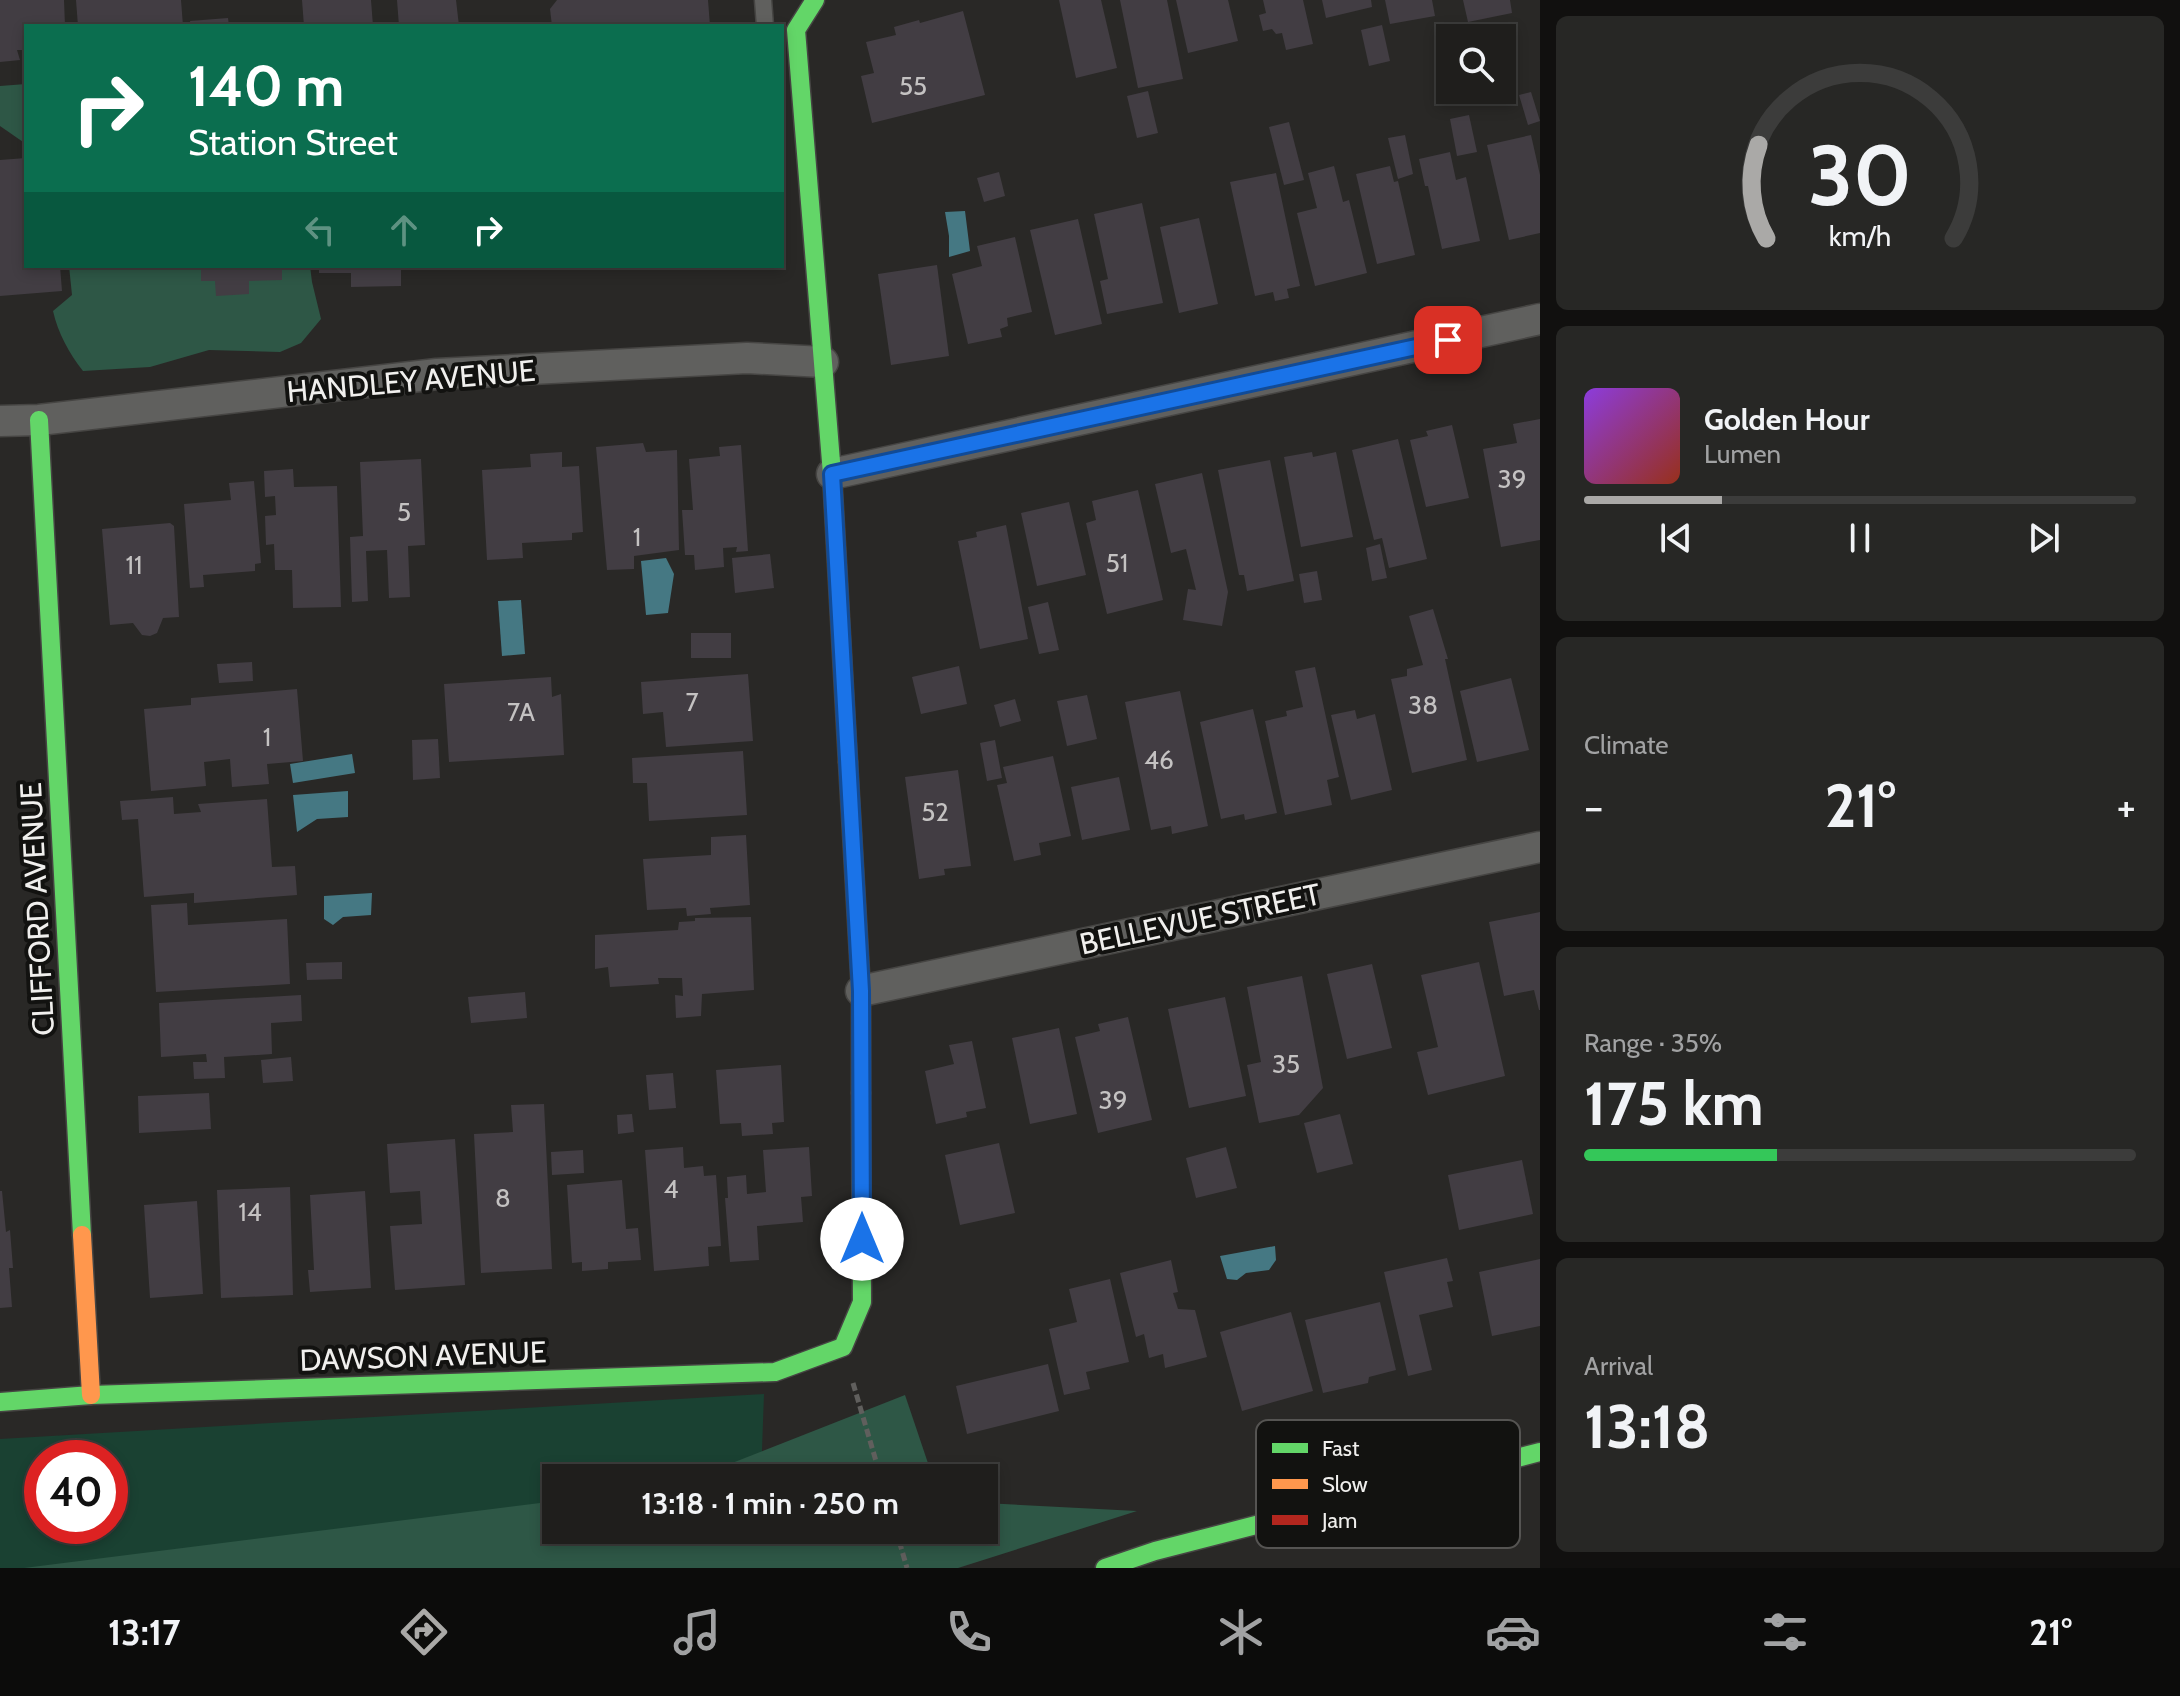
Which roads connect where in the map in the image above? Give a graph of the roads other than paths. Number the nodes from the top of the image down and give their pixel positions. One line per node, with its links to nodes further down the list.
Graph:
1 (763, 0): 3 (lane)
2 (815, 0): 5 (street)
3 (765, 24)
4 (784, 78): 5 (lane)
5 (801, 98): 7 (street)
6 (1540, 319): 10 (street)
7 (823, 362): 8 (street, HANDLEY AVENUE); 10 (street)
8 (39, 420): 9 (street, HANDLEY AVENUE); 13 (street, CLIFFORD AVENUE)
9 (0, 421)
10 (832, 474): 12 (street)
11 (1540, 847): 12 (street, BELLEVUE STREET)
12 (861, 991): 13 (street, DAWSON AVENUE)
13 (91, 1395): 14 (street, DAWSON AVENUE)
14 (0, 1402)
15 (1540, 1452): 16 (street)
16 (1520, 1457)
17 (1256, 1525): 18 (street)
18 (1105, 1568)

